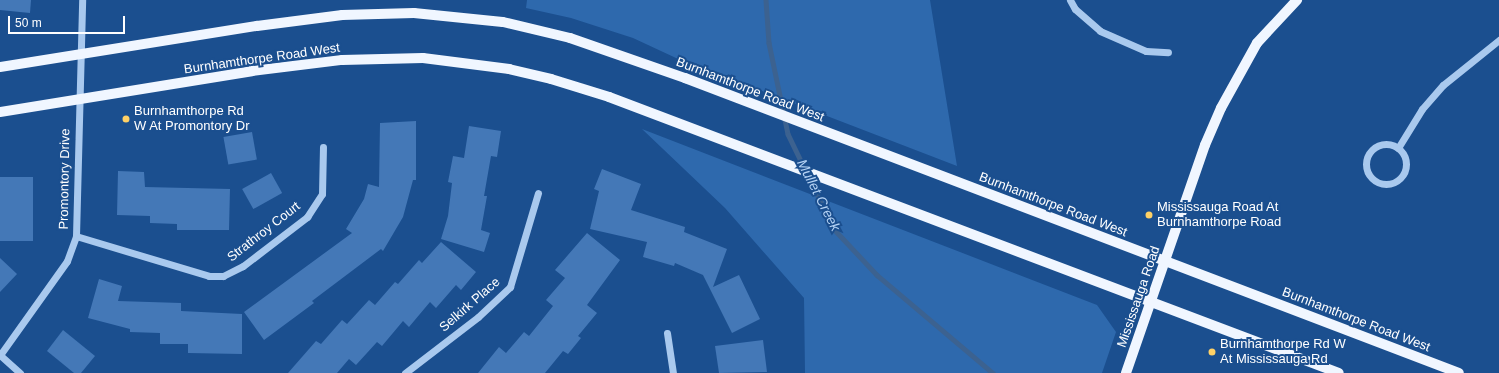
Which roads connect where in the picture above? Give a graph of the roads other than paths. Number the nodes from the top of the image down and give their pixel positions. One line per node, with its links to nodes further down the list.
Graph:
1 (82, 0): 6 (street, Promontory Drive)
2 (1070, 0): 5 (street)
3 (1297, 0): 14 (main road, Mississauga Road)
4 (1499, 40): 11 (street)
5 (1168, 52)
6 (81, 55): 7 (main road, Burnhamthorpe Road West); 8 (street, Promontory Drive); 14 (main road, Burnhamthorpe Road West)
7 (0, 67)
8 (79, 100): 9 (main road, Burnhamthorpe Road West); 13 (street, Promontory Drive); 15 (main road, Burnhamthorpe Road West)
9 (0, 112)
10 (323, 148): 13 (street, Strathroy Court)
11 (1398, 148): 11 (street)
12 (538, 193): 19 (street, Selkirk Place)
13 (76, 236): 17 (street, Promontory Drive)
14 (1165, 262): 15 (main road, Mississauga Road); 23 (main road, Burnhamthorpe Road West)
15 (1151, 302): 21 (main road, Mississauga Road); 22 (main road, Burnhamthorpe Road West)
16 (667, 333): 20 (street)
17 (0, 355): 18 (street)
18 (20, 373)
19 (405, 373)
20 (674, 373)
21 (1126, 373)
22 (1339, 373)
23 (1459, 373)

